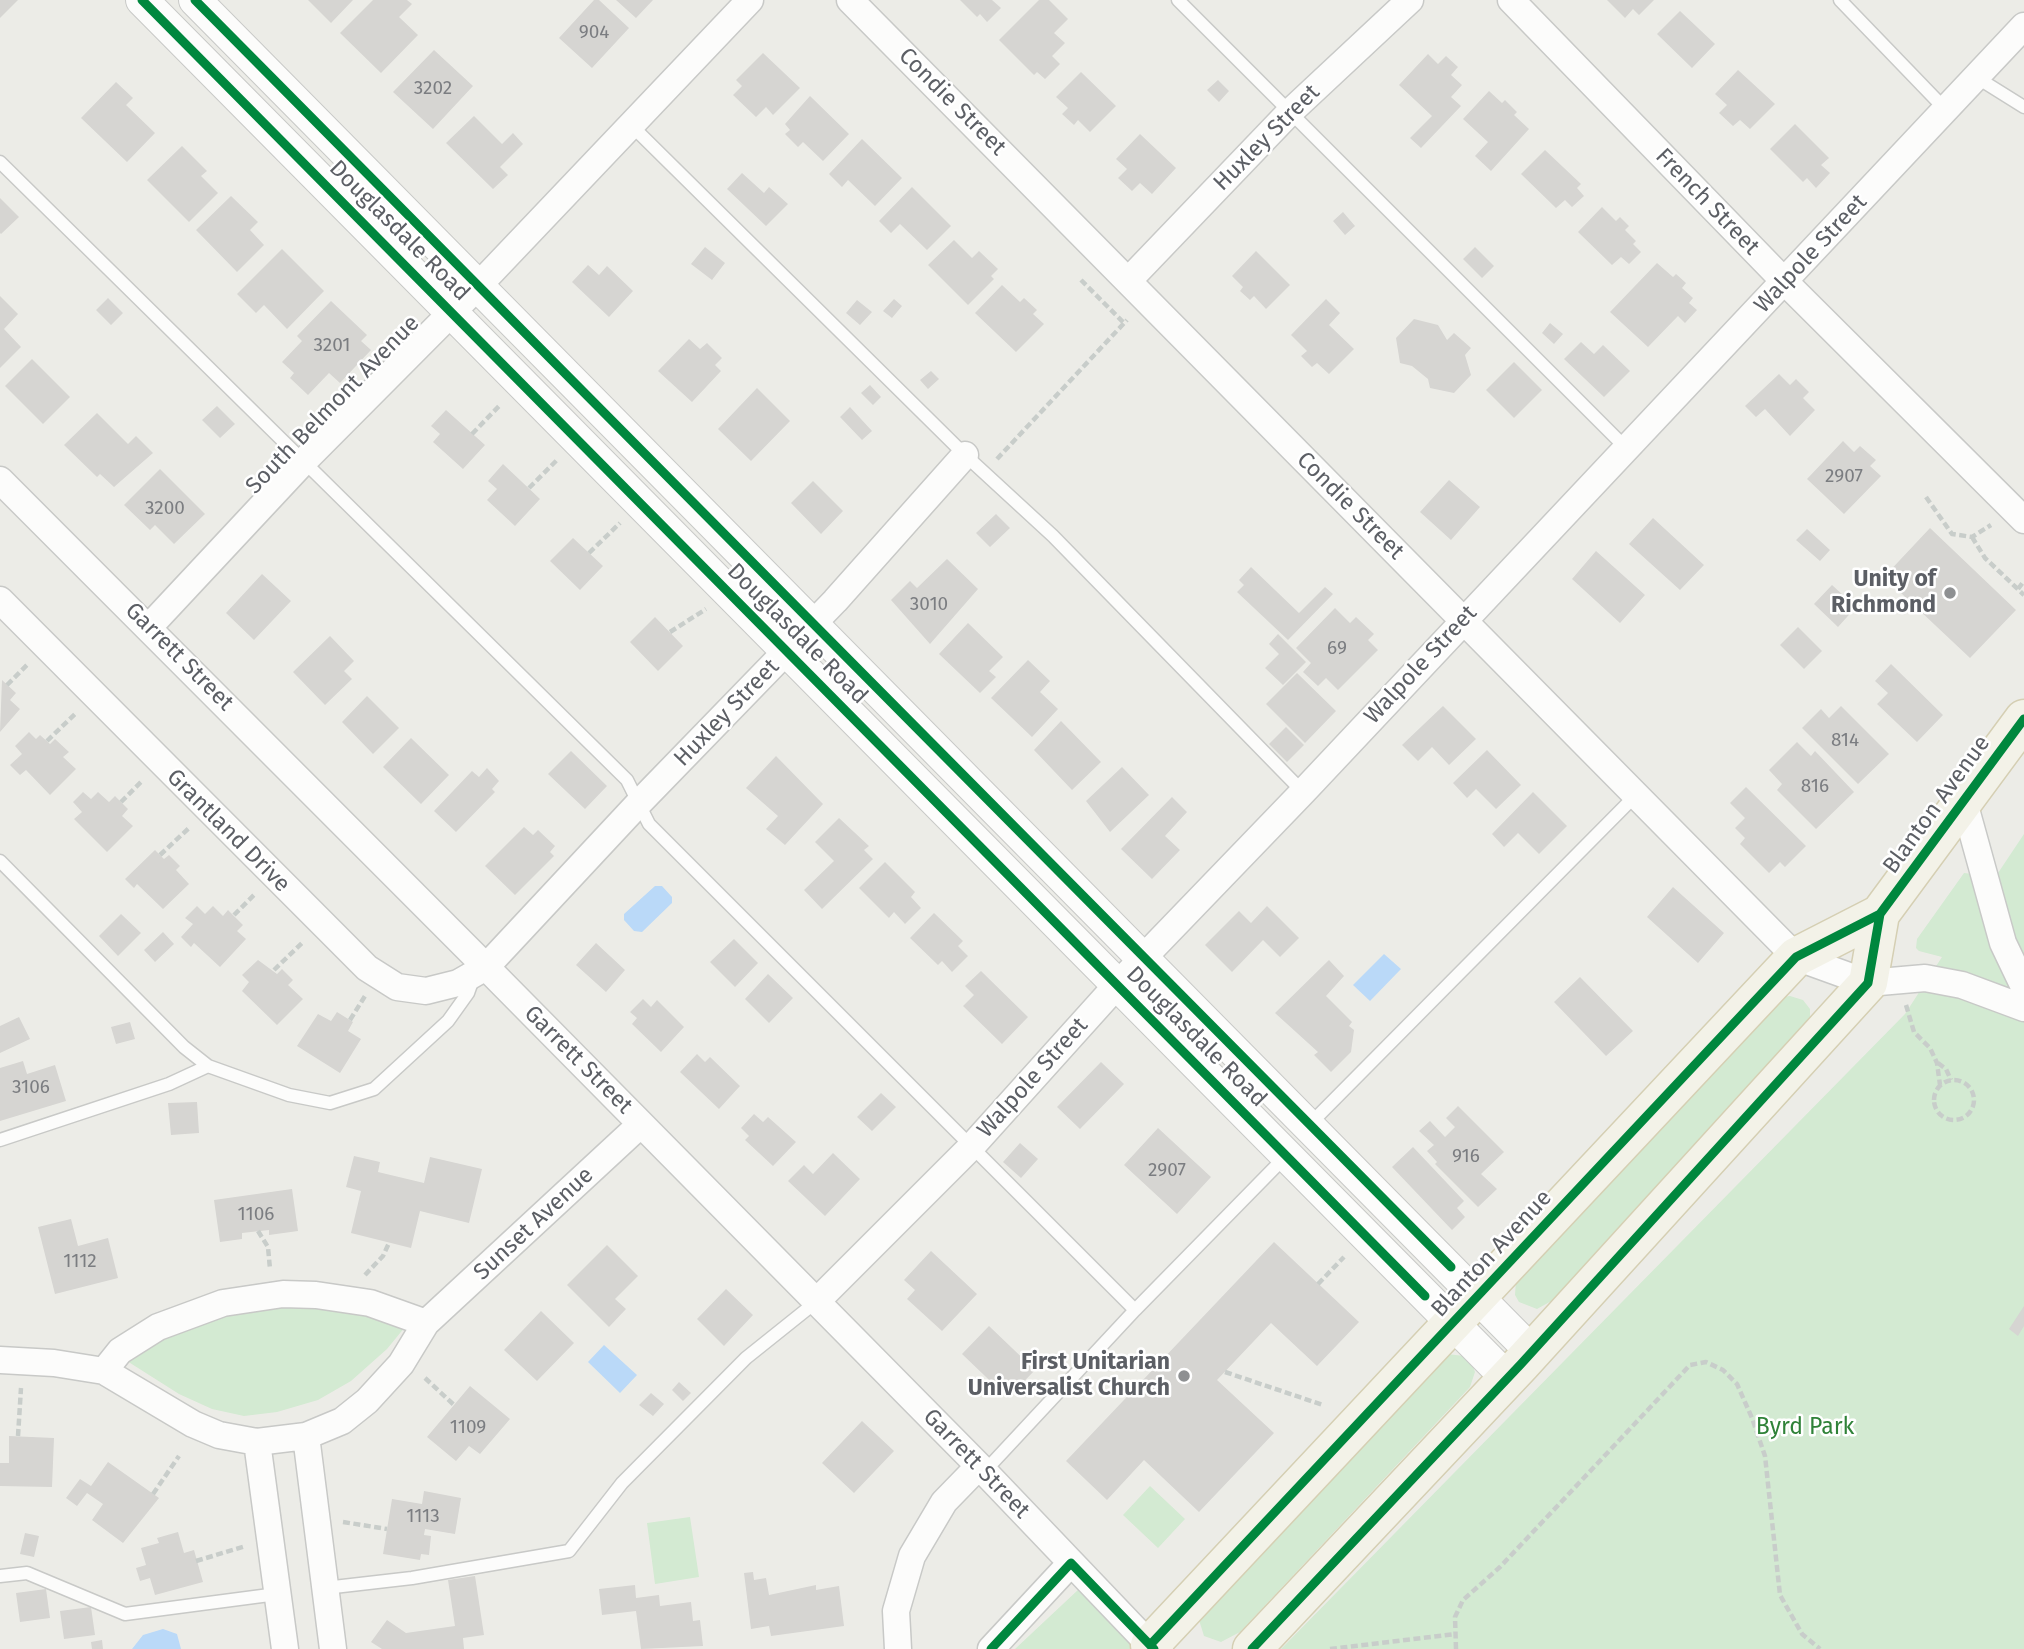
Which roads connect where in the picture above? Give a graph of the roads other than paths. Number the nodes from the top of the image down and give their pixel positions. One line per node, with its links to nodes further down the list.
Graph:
1 (142, 0): 19 (street, Douglasdale Road)
2 (195, 0): 18 (street, Douglasdale Road)
3 (750, 0): 14 (street, South Belmont Avenue)
4 (850, 0): 16 (street, Condie Street)
5 (1178, 0): 13 (lane)
6 (1410, 0): 13 (street, Huxley Street)
7 (1511, 0): 17 (street, French Street)
8 (1840, 0): 12 (lane)
9 (2024, 26): 10 (street, Walpole Street)
10 (1976, 77): 11 (lane); 12 (street, Walpole Street)
11 (2024, 107)
12 (1946, 110): 17 (street, Walpole Street)
13 (1289, 113): 16 (street, Huxley Street); 20 (lane)
14 (632, 126): 18 (street, South Belmont Avenue); 21 (lane)
15 (0, 162): 22 (lane)
16 (1128, 281): 26 (street, Condie Street)
17 (1785, 282): 20 (street, Walpole Street); 24 (street, French Street)
18 (478, 286): 19 (street, South Belmont Avenue); 27 (street, Douglasdale Road)
19 (452, 312): 22 (street, South Belmont Avenue); 29 (street, Douglasdale Road)
20 (1626, 448): 26 (street, Walpole Street)
21 (965, 454): 27 (street, Huxley Street); 31 (lane)
22 (304, 460): 28 (street, South Belmont Avenue); 34 (lane)
23 (0, 480): 28 (street, Garrett Street)
24 (2024, 520)
25 (0, 600): 39 (street, Grantland Drive)
26 (1463, 620): 31 (street, Walpole Street); 32 (street, Condie Street)
27 (813, 624): 29 (street, Huxley Street); 38 (street, Douglasdale Road)
28 (149, 627): 39 (street, Garrett Street)
29 (787, 651): 34 (street, Huxley Street); 41 (street, Douglasdale Road)
30 (2024, 719): 33 (main road, Blanton Avenue)
31 (1303, 792): 38 (street, Walpole Street)
32 (1636, 795): 37 (street, Condie Street); 46 (lane)
33 (1964, 802): 36 (main road, Blanton Avenue); 42 (street)
34 (639, 803): 39 (street, Huxley Street); 48 (lane)
35 (0, 861): 44 (lane)
36 (1880, 914): 37 (main road, Blanton Avenue); 40 (main road, Blanton Avenue)
37 (1796, 957): 40 (street, Condie Street); 52 (main road, Blanton Avenue)
38 (1143, 958): 41 (street, Walpole Street); 46 (street, Douglasdale Road)
39 (481, 970): 44 (lane); 45 (street, Garrett Street)
40 (1868, 983): 43 (street); 55 (main road)
41 (1117, 985): 48 (street, Walpole Street); 49 (street, Douglasdale Road)
42 (2024, 986)
43 (2024, 1007)
44 (208, 1066): 47 (lane)
45 (641, 1124): 50 (street, Garrett Street); 53 (street, Sunset Avenue)
46 (1310, 1124): 52 (street, Douglasdale Road)
47 (0, 1140)
48 (972, 1145): 50 (street, Walpole Street); 51 (lane)
49 (1287, 1156): 51 (lane); 52 (street, Douglasdale Road)
50 (816, 1301): 59 (street, Garrett Street); 62 (lane)
51 (1135, 1310): 59 (lane)
52 (1466, 1311): 55 (street, Douglasdale Road); 64 (main road, Blanton Avenue)
53 (426, 1323): 56 (street); 57 (street, Sunset Avenue)
54 (0, 1360): 56 (street, Sunset Avenue)
55 (1520, 1365): 69 (main road)
56 (104, 1371): 58 (street, Sunset Avenue)
57 (306, 1436): 58 (street, Sunset Avenue); 62 (street)
58 (257, 1442): 63 (street)
59 (981, 1469): 60 (street, Garrett Street); 67 (street)
60 (1071, 1563): 64 (street, Garrett Street); 68 (street)
61 (0, 1576): 63 (lane)
62 (325, 1588): 66 (street)
63 (278, 1594): 65 (street)
64 (1152, 1647)
65 (285, 1649)
66 (332, 1649)
67 (898, 1649)
68 (991, 1649)
69 (1252, 1649)

